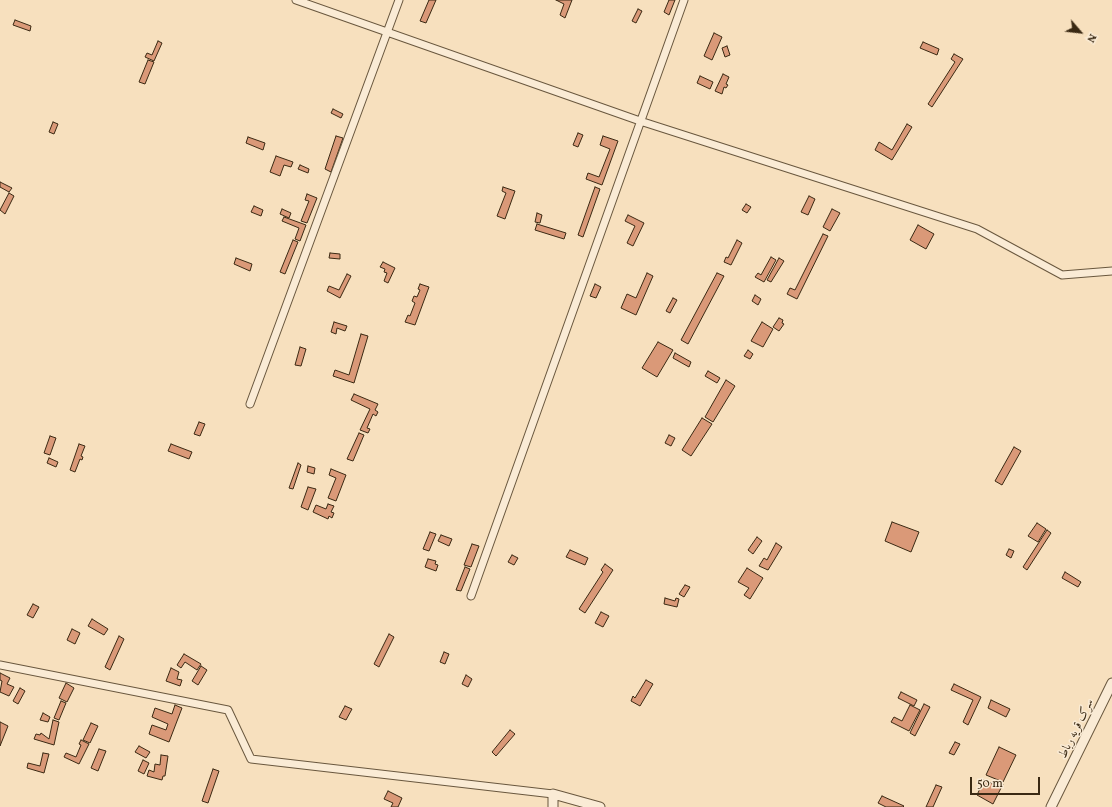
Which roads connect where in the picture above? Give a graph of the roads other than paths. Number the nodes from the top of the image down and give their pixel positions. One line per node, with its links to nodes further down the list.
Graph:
1 (296, 0): 4 (street)
2 (399, 0): 4 (street)
3 (684, 0): 5 (street)
4 (387, 32): 5 (street); 7 (street)
5 (640, 121): 6 (street); 8 (street)
6 (1112, 271)
7 (250, 404)
8 (471, 596)
9 (0, 665): 11 (street)
10 (1112, 683): 14 (street, سرک قریه رباط)
11 (553, 794): 12 (street); 13 (street)
12 (553, 807)
13 (600, 807)
14 (1051, 807)

